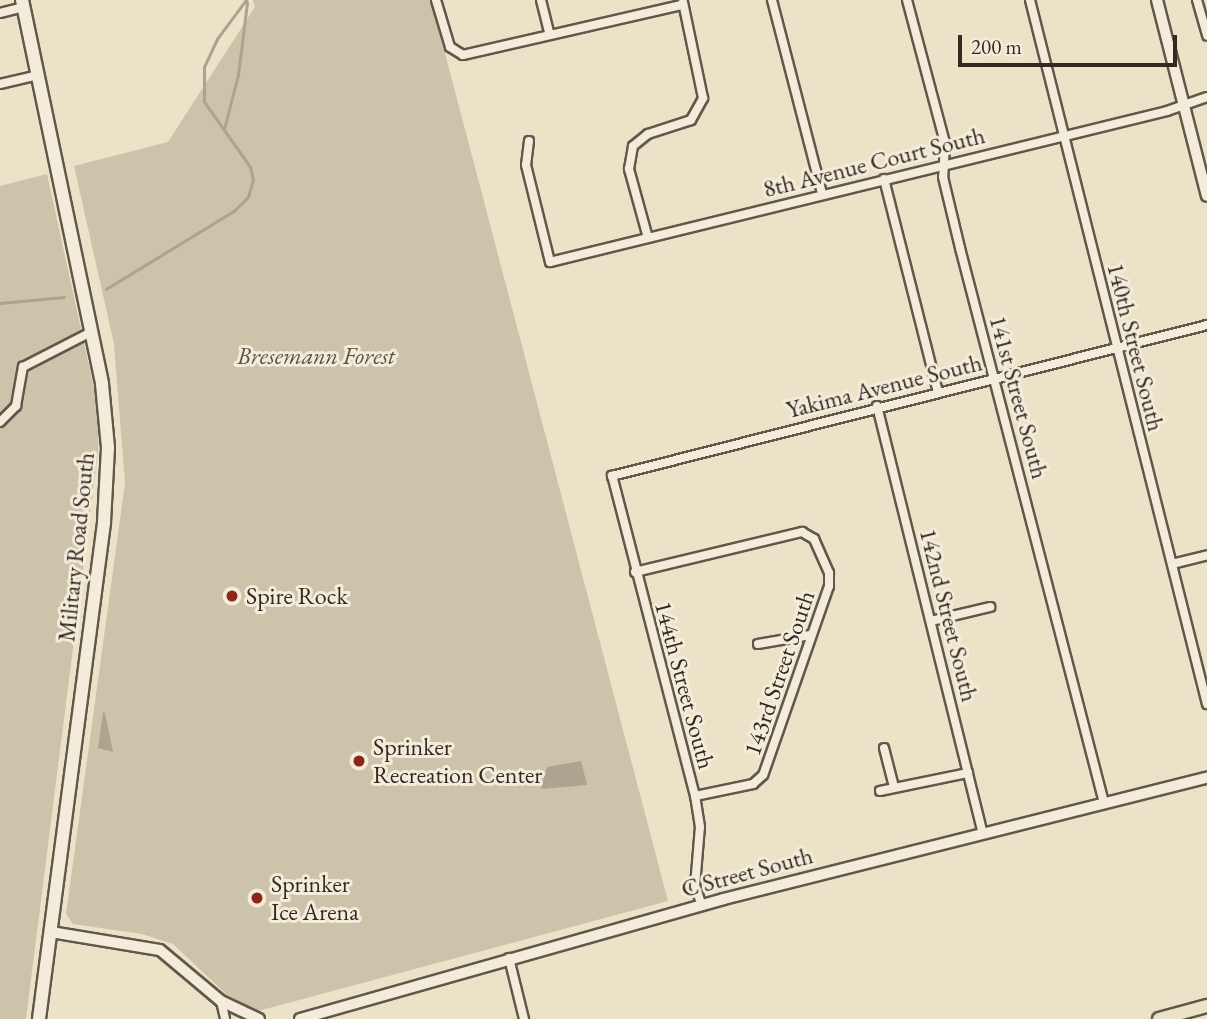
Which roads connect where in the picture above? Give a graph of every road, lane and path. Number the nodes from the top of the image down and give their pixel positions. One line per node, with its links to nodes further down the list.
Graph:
1 (436, 0): 11 (street)
2 (541, 0): 11 (street)
3 (772, 0): 21 (street)
4 (907, 0): 19 (street, 141st Street South)
5 (1030, 0): 17 (street, 140th Street South)
6 (1157, 0): 16 (street)
7 (1198, 0): 12 (street)
8 (682, 2): 11 (street); 23 (street)
9 (23, 4): 10 (street); 13 (main road, Military Road South)
10 (0, 13)
11 (549, 33)
12 (1207, 36)
13 (38, 75): 14 (street); 25 (main road, Military Road South)
14 (0, 84)
15 (1207, 97): 16 (street, 8th Avenue Court South)
16 (1184, 104): 17 (street, 8th Avenue Court South); 22 (street)
17 (1063, 135): 19 (street, 8th Avenue Court South); 26 (street, 140th Street South)
18 (528, 141): 23 (street, 8th Avenue Court South)
19 (945, 163): 20 (street, 8th Avenue Court South); 27 (street, 141st Street South)
20 (884, 179): 21 (street, 8th Avenue Court South); 28 (street)
21 (822, 194): 23 (street, 8th Avenue Court South)
22 (1207, 196)
23 (648, 237)
24 (1207, 325): 26 (street, Yakima Avenue South)
25 (91, 332): 30 (street); 49 (main road, Military Road South)
26 (1116, 348): 27 (street, Yakima Avenue South); 33 (street, 140th Street South)
27 (995, 377): 28 (street, Yakima Avenue South); 46 (street, 141st Street South)
28 (938, 392): 29 (street, Yakima Avenue South)
29 (877, 407): 31 (street, Yakima Avenue South); 36 (street, 142nd Street South)
30 (0, 422)
31 (612, 476): 34 (street, 144th Street South)
32 (1207, 555): 33 (street)
33 (1172, 565): 39 (street, 140th Street South)
34 (635, 572): 37 (street, 143rd Street South); 45 (street, 144th Street South)
35 (990, 607): 36 (street)
36 (932, 621): 41 (street, 142nd Street South)
37 (810, 635): 38 (street); 45 (street, 143rd Street South)
38 (758, 644)
39 (1207, 704)
40 (884, 747): 43 (street)
41 (968, 773): 43 (street); 47 (street, 142nd Street South)
42 (1207, 778): 46 (street, C Street South)
43 (894, 787): 44 (street)
44 (880, 791)
45 (695, 796): 48 (street, 144th Street South)
46 (1104, 803): 47 (street, C Street South)
47 (983, 833): 48 (street, C Street South)
48 (702, 906): 50 (street, C Street South)
49 (51, 932): 51 (street); 53 (main road, Military Road South)
50 (509, 958): 56 (street, C Street South); 57 (street)
51 (221, 1001): 54 (street); 55 (street)
52 (1207, 1006): 58 (main road)
53 (39, 1019)
54 (225, 1019)
55 (259, 1019)
56 (300, 1019)
57 (524, 1019)
58 (1159, 1019)

